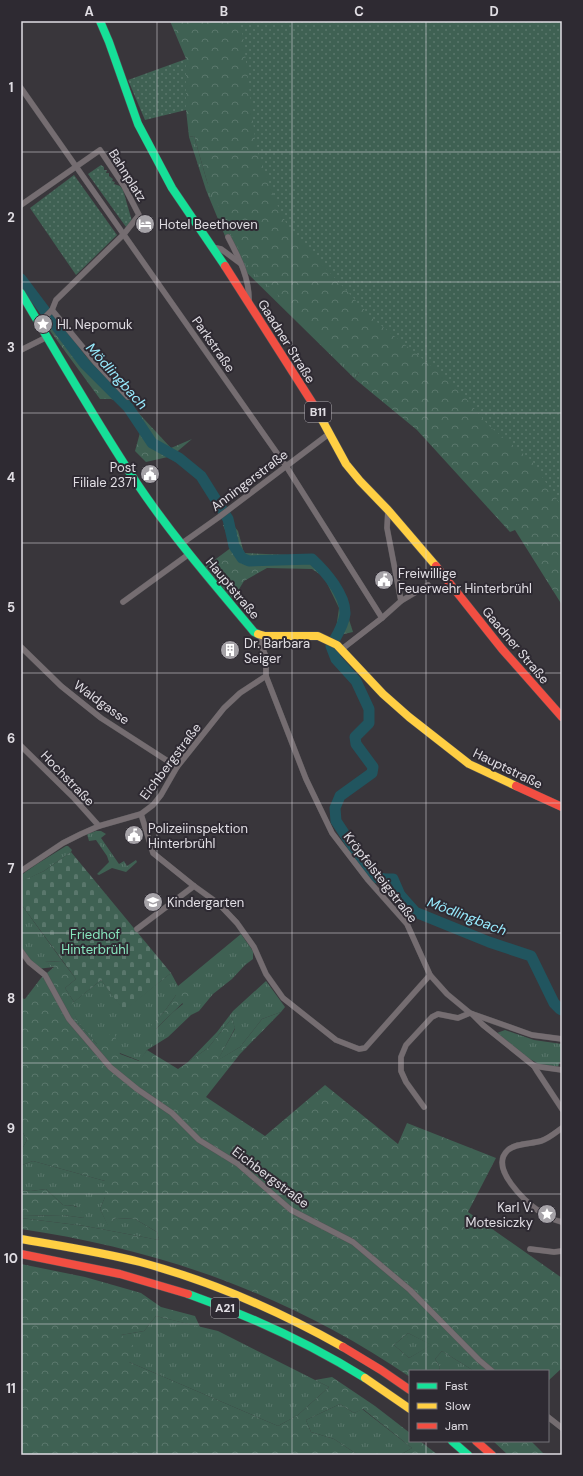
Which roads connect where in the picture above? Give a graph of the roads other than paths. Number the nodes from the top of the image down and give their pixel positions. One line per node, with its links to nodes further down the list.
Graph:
1 (100, 21): 7 (main road, Gaadner Straße / B11)
2 (21, 88): 3 (street, Parkstraße)
3 (76, 167): 4 (street, Bahnplatz); 5 (street, Parkstraße); 5 (street, Bahnplatz)
4 (21, 205)
5 (124, 234): 11 (street); 17 (street, Parkstraße)
6 (228, 238): 8 (street)
7 (211, 247): 8 (street); 10 (main road, Gaadner Straße / B11)
8 (242, 264): 10 (street)
9 (21, 292): 12 (main road, Hauptstraße)
10 (249, 303): 16 (main road, Gaadner Straße / B11)
11 (51, 312): 12 (street); 15 (street)
12 (41, 321): 13 (main road, Hauptstraße)
13 (47, 337): 14 (street); 19 (main road, Hauptstraße)
14 (21, 350)
15 (128, 397)
16 (330, 433): 17 (street, Anningerstraße); 18 (main road, Gaadner Straße / B11)
17 (286, 466): 19 (street, Anningerstraße); 24 (street, Parkstraße)
18 (388, 510): 22 (street); 29 (main road, Gaadner Straße / B11)
19 (181, 544): 20 (main road, Hauptstraße)
20 (189, 554): 23 (street); 25 (main road, Hauptstraße)
21 (428, 585): 22 (street)
22 (401, 601): 24 (street)
23 (123, 602)
24 (382, 618): 26 (street)
25 (260, 635): 26 (main road, Hauptstraße); 28 (street)
26 (337, 645): 32 (main road, Hauptstraße)
27 (21, 647): 31 (street, Waldgasse)
28 (266, 676): 31 (street, Eichbergstraße); 39 (street, Kröpfelsteigstraße)
29 (562, 717)
30 (21, 746): 34 (street, Hochstraße)
31 (177, 767): 33 (street, Eichbergstraße)
32 (562, 807)
33 (141, 814): 34 (street, Eichbergstraße); 36 (street)
34 (99, 826): 35 (street, Eichbergstraße)
35 (21, 870)
36 (194, 886): 37 (street); 39 (street)
37 (137, 929)
38 (21, 951): 52 (street, Eichbergstraße)
39 (430, 975): 40 (street, Kröpfelsteigstraße)
40 (470, 1013): 41 (street, Kröpfelsteigstraße); 42 (street); 44 (street)
41 (562, 1040)
42 (534, 1066): 43 (street); 45 (street)
43 (562, 1070)
44 (424, 1107)
45 (562, 1109)
46 (562, 1128): 47 (street)
47 (562, 1222)
48 (21, 1239): 53 (main road, A21)
49 (530, 1249): 50 (street)
50 (562, 1251)
51 (21, 1254): 54 (main road, A21)
52 (491, 1370)
53 (409, 1389)
54 (409, 1408)
55 (549, 1418): 56 (street)
56 (562, 1428)
57 (453, 1442): 59 (main road)
58 (477, 1442): 60 (main road)
59 (468, 1455)
60 (492, 1455)

